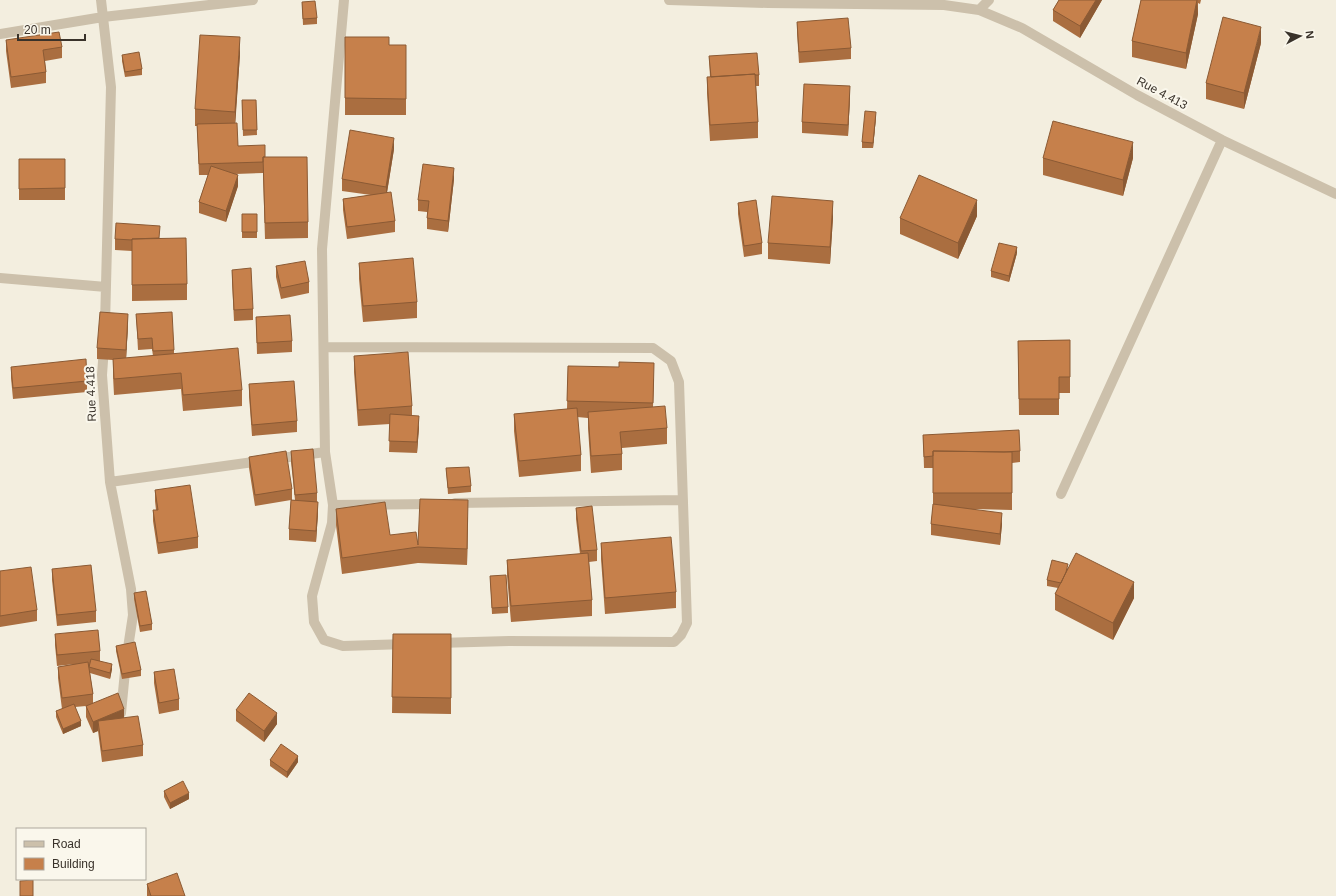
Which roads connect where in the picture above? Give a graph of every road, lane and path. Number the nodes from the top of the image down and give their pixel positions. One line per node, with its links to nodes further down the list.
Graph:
1 (101, 0): 7 (street, Rue 4.418)
2 (252, 0): 7 (street)
3 (344, 0): 13 (street)
4 (669, 0): 6 (street, Rue 4.413)
5 (988, 0): 6 (street)
6 (979, 10): 9 (street, Rue 4.413)
7 (103, 17): 8 (street); 12 (street, Rue 4.418)
8 (0, 34)
9 (1222, 140): 10 (street, Rue 4.413); 16 (street)
10 (1336, 194)
11 (0, 278): 12 (street)
12 (106, 287): 15 (street, Rue 4.418)
13 (324, 347): 14 (street); 17 (street)
14 (325, 452): 15 (street); 18 (street)
15 (110, 482): 21 (street, Rue 4.418)
16 (1061, 494)
17 (683, 500): 18 (street); 19 (street)
18 (333, 505): 20 (street)
19 (430, 643)
20 (414, 644)
21 (121, 713)

